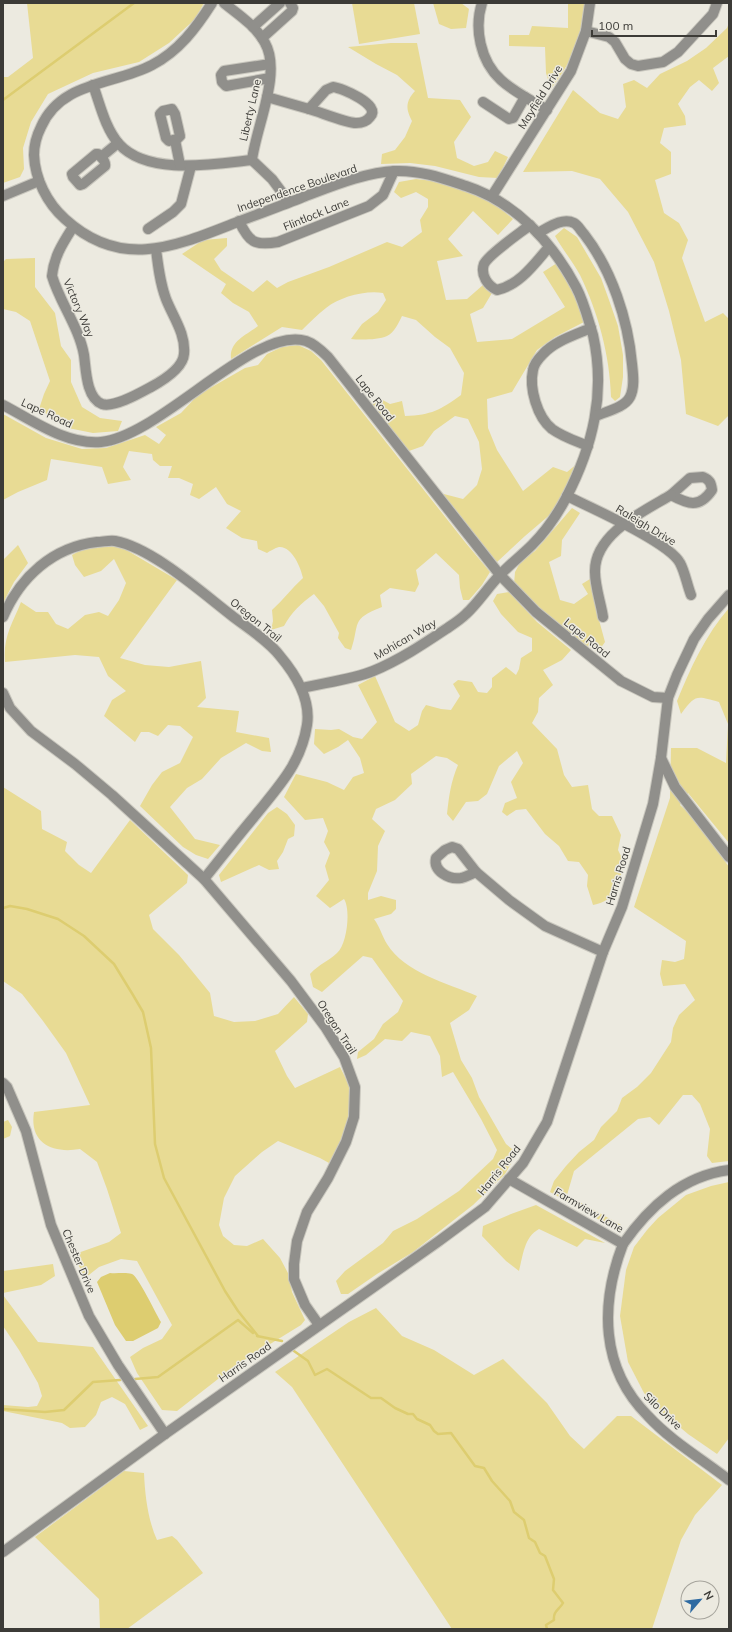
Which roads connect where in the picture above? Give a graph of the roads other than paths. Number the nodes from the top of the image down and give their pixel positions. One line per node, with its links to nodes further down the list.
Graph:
1 (212, 3): 13 (street, Independence Boulevard)
2 (224, 3): 8 (street, Liberty Lane)
3 (280, 3): 8 (street)
4 (290, 3): 10 (street)
5 (590, 3): 9 (street, Mayfield Drive)
6 (717, 3): 9 (street)
7 (481, 4): 15 (street)
8 (253, 27): 10 (street, Liberty Lane)
9 (586, 31): 18 (street, Mayfield Drive)
10 (262, 38): 11 (street, Liberty Lane)
11 (270, 64): 12 (street, Liberty Lane); 12 (street)
12 (270, 78): 14 (street, Liberty Lane)
13 (93, 85): 20 (street); 26 (street, Independence Boulevard)
14 (267, 97): 17 (street); 22 (street, Liberty Lane)
15 (526, 97): 16 (street); 18 (street)
16 (483, 102)
17 (309, 109): 17 (street)
18 (547, 110): 28 (street, Mayfield Drive)
19 (175, 140): 23 (street)
20 (118, 143): 21 (street); 23 (street)
21 (101, 157)
22 (252, 160): 24 (street); 29 (street)
23 (180, 165): 24 (street)
24 (191, 166): 33 (street)
25 (394, 171): 28 (street, Independence Boulevard); 29 (street, Independence Boulevard); 30 (street, Flintlock Lane)
26 (39, 180): 27 (street); 32 (street, Independence Boulevard)
27 (3, 196)
28 (492, 196): 31 (street, Independence Boulevard)
29 (289, 202): 30 (street, Independence Boulevard)
30 (239, 221): 36 (street, Independence Boulevard)
31 (530, 225): 34 (street, Independence Boulevard); 35 (street)
32 (74, 227): 36 (street, Independence Boulevard); 36 (street, Victory Way)
33 (148, 229)
34 (538, 234): 35 (street, Independence Boulevard); 39 (street)
35 (549, 247): 37 (street, Independence Boulevard)
36 (156, 249)
37 (591, 328): 39 (street, Independence Boulevard); 40 (street)
38 (3, 405): 44 (street, Lape Road)
39 (596, 416): 40 (street, Independence Boulevard)
40 (588, 446): 42 (street, Independence Boulevard)
41 (671, 494): 43 (street)
42 (567, 496): 43 (street, Raleigh Drive); 44 (street, Independence Boulevard)
43 (623, 524): 45 (street, Raleigh Drive); 48 (street)
44 (500, 575): 49 (street, Mohican Way); 51 (street, Lape Road)
45 (690, 595)
46 (729, 595): 51 (street, Harris Road)
47 (3, 617): 49 (street, Oregon Trail)
48 (603, 617)
49 (302, 688): 55 (street, Oregon Trail)
50 (3, 693): 55 (street, Oregon Trail)
51 (668, 698): 52 (street, Harris Road)
52 (661, 758): 53 (street); 56 (street, Harris Road)
53 (729, 857)
54 (476, 872): 56 (street)
55 (204, 879): 61 (street, Oregon Trail)
56 (603, 952): 59 (street, Harris Road)
57 (3, 1083): 62 (street, Chester Drive)
58 (729, 1170): 60 (street, Farmview Lane)
59 (509, 1179): 60 (street, Farmview Lane); 61 (street, Harris Road)
60 (623, 1244): 63 (street, Silo Drive)
61 (318, 1325): 62 (street, Harris Road)
62 (165, 1434): 64 (street, Harris Road)
63 (729, 1480)
64 (3, 1552)

